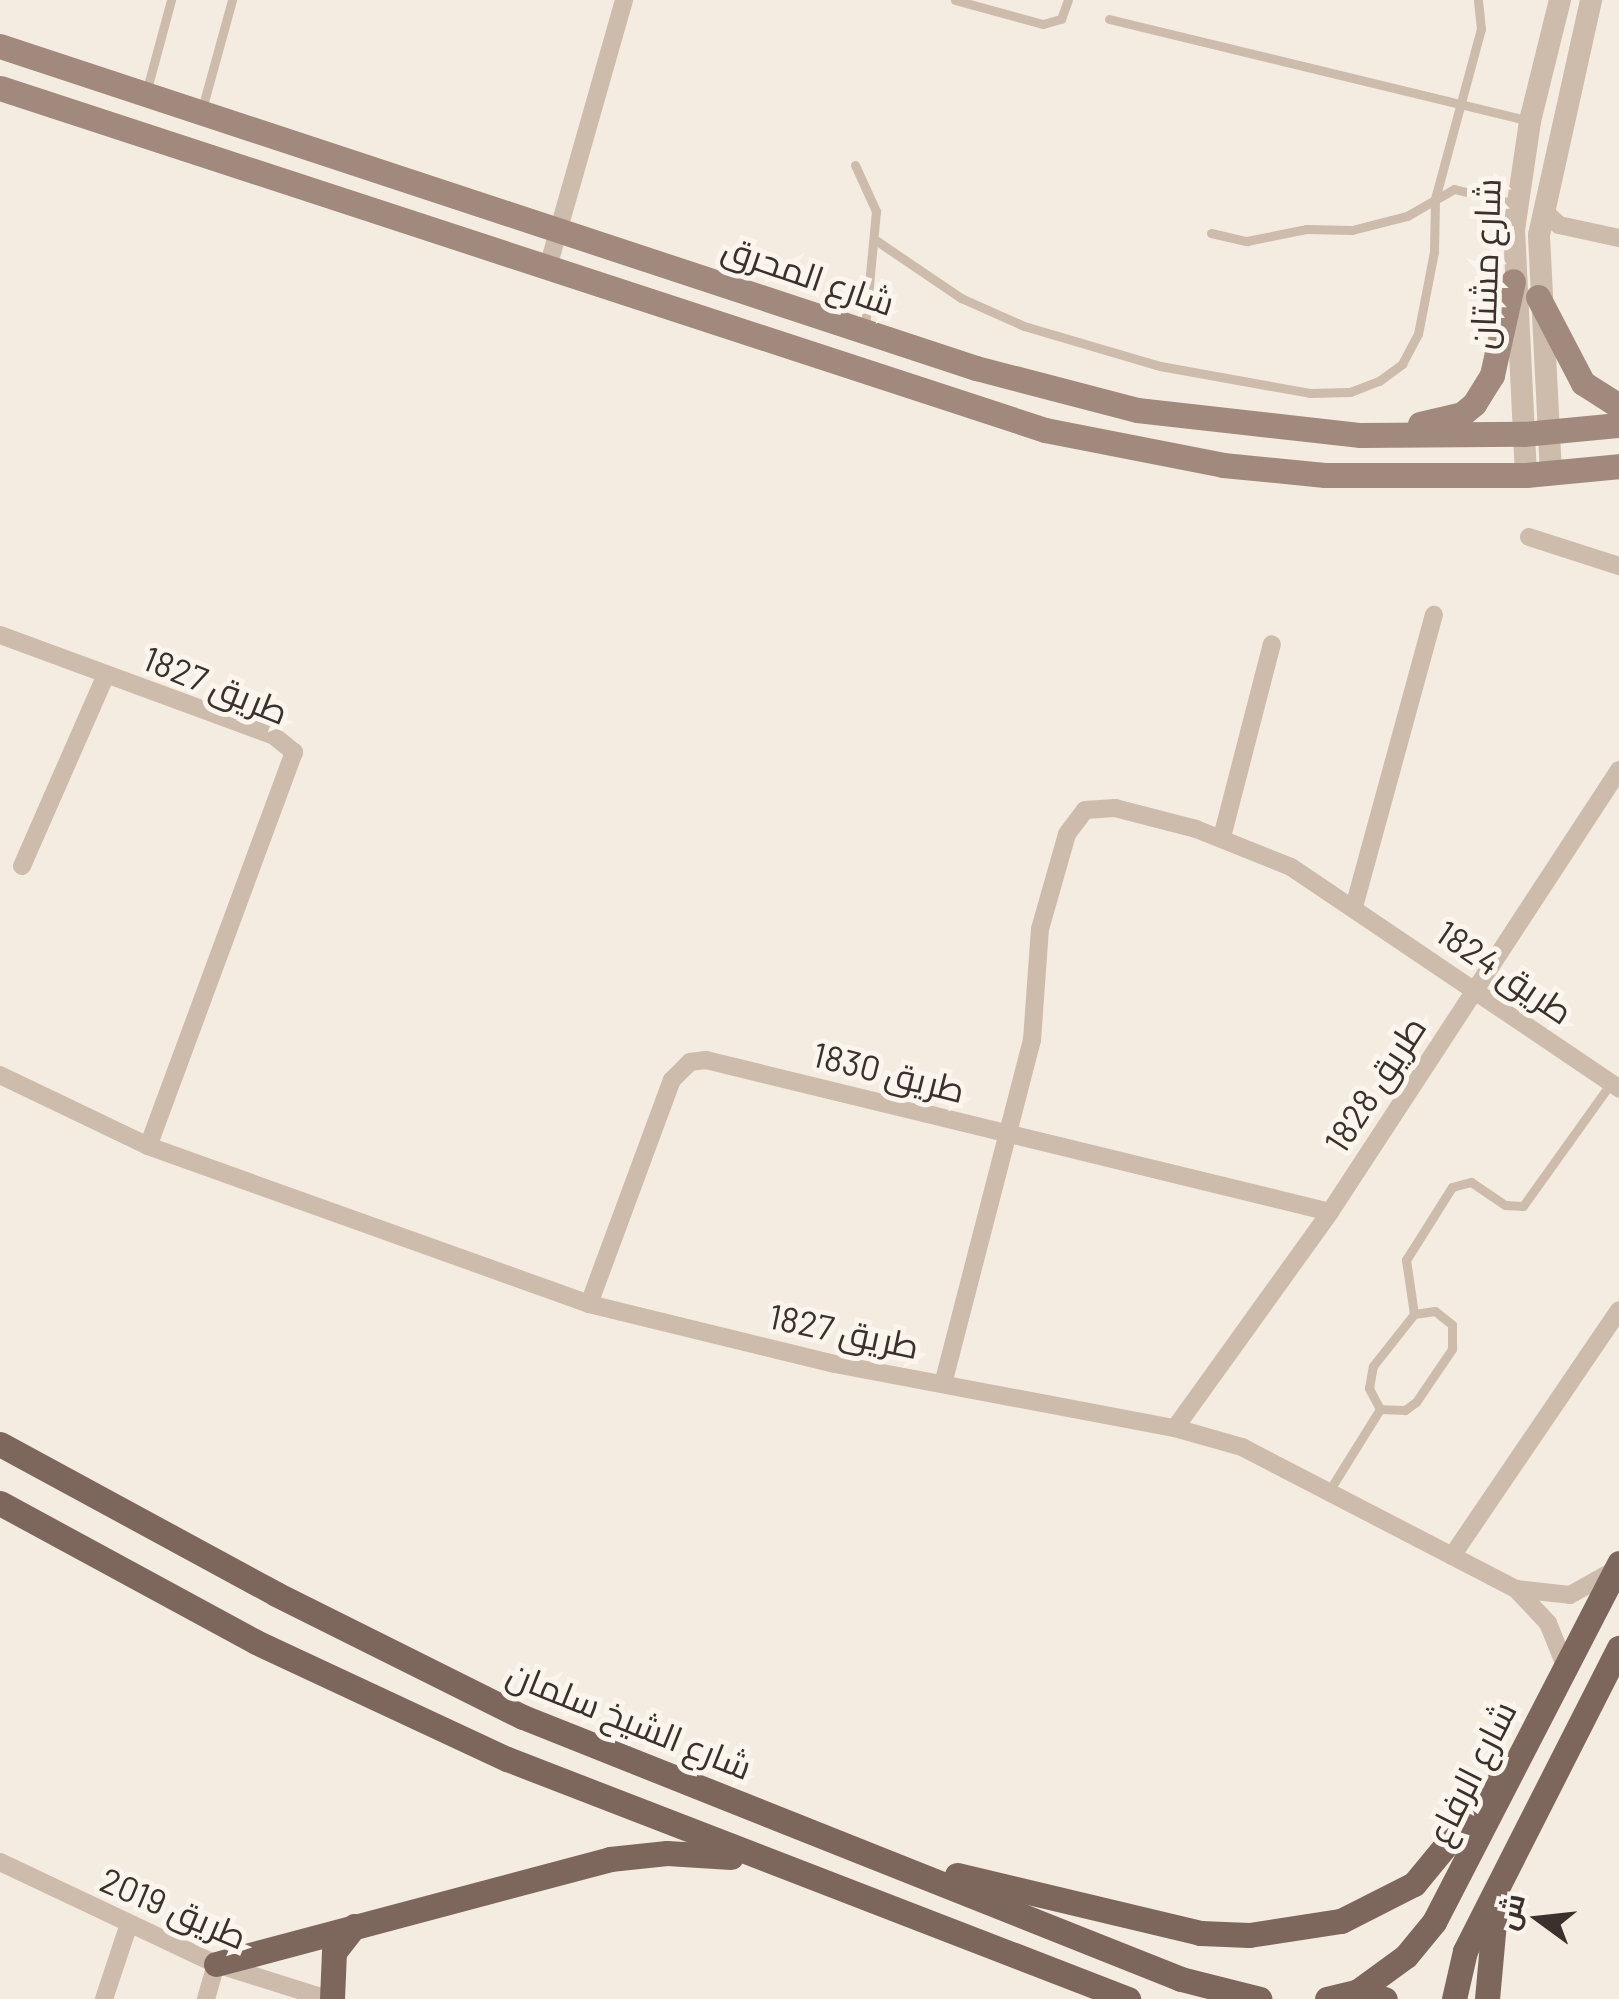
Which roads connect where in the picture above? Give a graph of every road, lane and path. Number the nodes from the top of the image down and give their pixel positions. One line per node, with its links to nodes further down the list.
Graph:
1 (171, 0): 12 (lane)
2 (232, 0): 14 (lane)
3 (624, 0): 23 (street)
4 (955, 0): 5 (lane)
5 (1068, 0)
6 (1478, 0): 13 (lane)
7 (1560, 0): 15 (street, شارع مشتان)
8 (1591, 0): 19 (street, شارع مشتان)
9 (1109, 18): 13 (lane)
10 (0, 46): 12 (main road, شارع المحرق)
11 (0, 88): 16 (main road)
12 (146, 91): 14 (main road, شارع المحرق)
13 (1458, 102): 15 (lane); 20 (lane)
14 (190, 105): 16 (main road); 23 (main road, شارع المحرق)
15 (1530, 121): 17 (street, شارع مشتان)
16 (165, 138): 27 (main road)
17 (1524, 152): 19 (street); 21 (street, شارع مشتان)
18 (855, 165): 26 (lane)
19 (1551, 166): 22 (street, شارع مشتان)
20 (1435, 200): 21 (lane); 24 (lane); 26 (lane)
21 (1516, 204): 28 (street, شارع مشتان)
22 (1542, 210): 25 (street); 29 (street, شارع مشتان)
23 (560, 226): 27 (street); 30 (main road, شارع المحرق)
24 (1211, 233)
25 (1619, 238)
26 (877, 240): 30 (lane)
27 (548, 266): 36 (main road)
28 (1513, 280): 33 (street, شارع مشتان); 34 (main road)
29 (1538, 297): 31 (main road); 33 (street, شارع مشتان)
30 (864, 330): 34 (main road, شارع المحرق)
31 (1619, 406)
32 (1619, 425): 33 (main road, شارع المحرق)
33 (1535, 433): 34 (main road, شارع المحرق); 36 (street, شارع مشتان)
34 (1361, 435)
35 (1619, 466): 36 (main road)
36 (1539, 474)
37 (1529, 536): 38 (street)
38 (1619, 566)
39 (1434, 615): 46 (street)
40 (0, 635): 42 (street, طريق 1827)
41 (1272, 644): 44 (street)
42 (106, 675): 45 (street); 51 (street, طريق 1827)
43 (1619, 770): 47 (street, طريق 1828)
44 (1222, 837): 46 (street, طريق 1824); 50 (street, طريق 1824)
45 (22, 866)
46 (1354, 907): 47 (street, طريق 1824)
47 (1475, 989): 49 (street, طريق 1824); 52 (street, طريق 1828)
48 (0, 1076): 51 (street, طريق 1827)
49 (1615, 1086): 55 (lane)
50 (1005, 1133): 52 (street, طريق 1830); 53 (street, طريق 1830); 56 (street)
51 (148, 1146): 53 (street, طريق 1827)
52 (1330, 1212): 58 (street, طريق 1828)
53 (590, 1304): 56 (street, طريق 1827)
54 (1619, 1310): 62 (street)
55 (1414, 1314): 57 (lane); 57 (lane)
56 (943, 1384): 58 (street, طريق 1827)
57 (1380, 1409): 60 (lane)
58 (1175, 1428): 60 (street, طريق 1827)
59 (0, 1444): 68 (main road, شارع الشيخ سلمان)
60 (1328, 1494): 62 (street, طريق 1827)
61 (0, 1503): 69 (main road)
62 (1452, 1556): 64 (street, طريق 1827)
63 (1617, 1566): 64 (street, طريق 1827); 66 (main road, شارع الرفاع)
64 (1516, 1589): 66 (street, طريق 1827)
65 (1619, 1648): 71 (main road)
66 (1564, 1663): 67 (main road, شارع الرفاع)
67 (1513, 1764): 68 (main road); 76 (main road, شارع الرفاع)
68 (875, 1856): 82 (main road, شارع الشيخ سلمان)
69 (762, 1861): 72 (main road); 75 (main road)
70 (0, 1862): 73 (street, طريق 2019)
71 (1496, 1897): 85 (main road); 86 (main road)
72 (354, 1926): 74 (main road); 79 (main road)
73 (128, 1927): 74 (street, طريق 2019); 77 (street)
74 (216, 1964): 78 (street); 79 (street, طريق 2019)
75 (1088, 1982): 80 (main road); 81 (main road)
76 (1358, 1991): 83 (main road); 84 (main road)
77 (104, 1999)
78 (206, 1999)
79 (330, 1999)
80 (1116, 1999)
81 (1128, 1999)
82 (1260, 1999)
83 (1326, 1999)
84 (1385, 1999)
85 (1454, 1999)
86 (1486, 1999)

